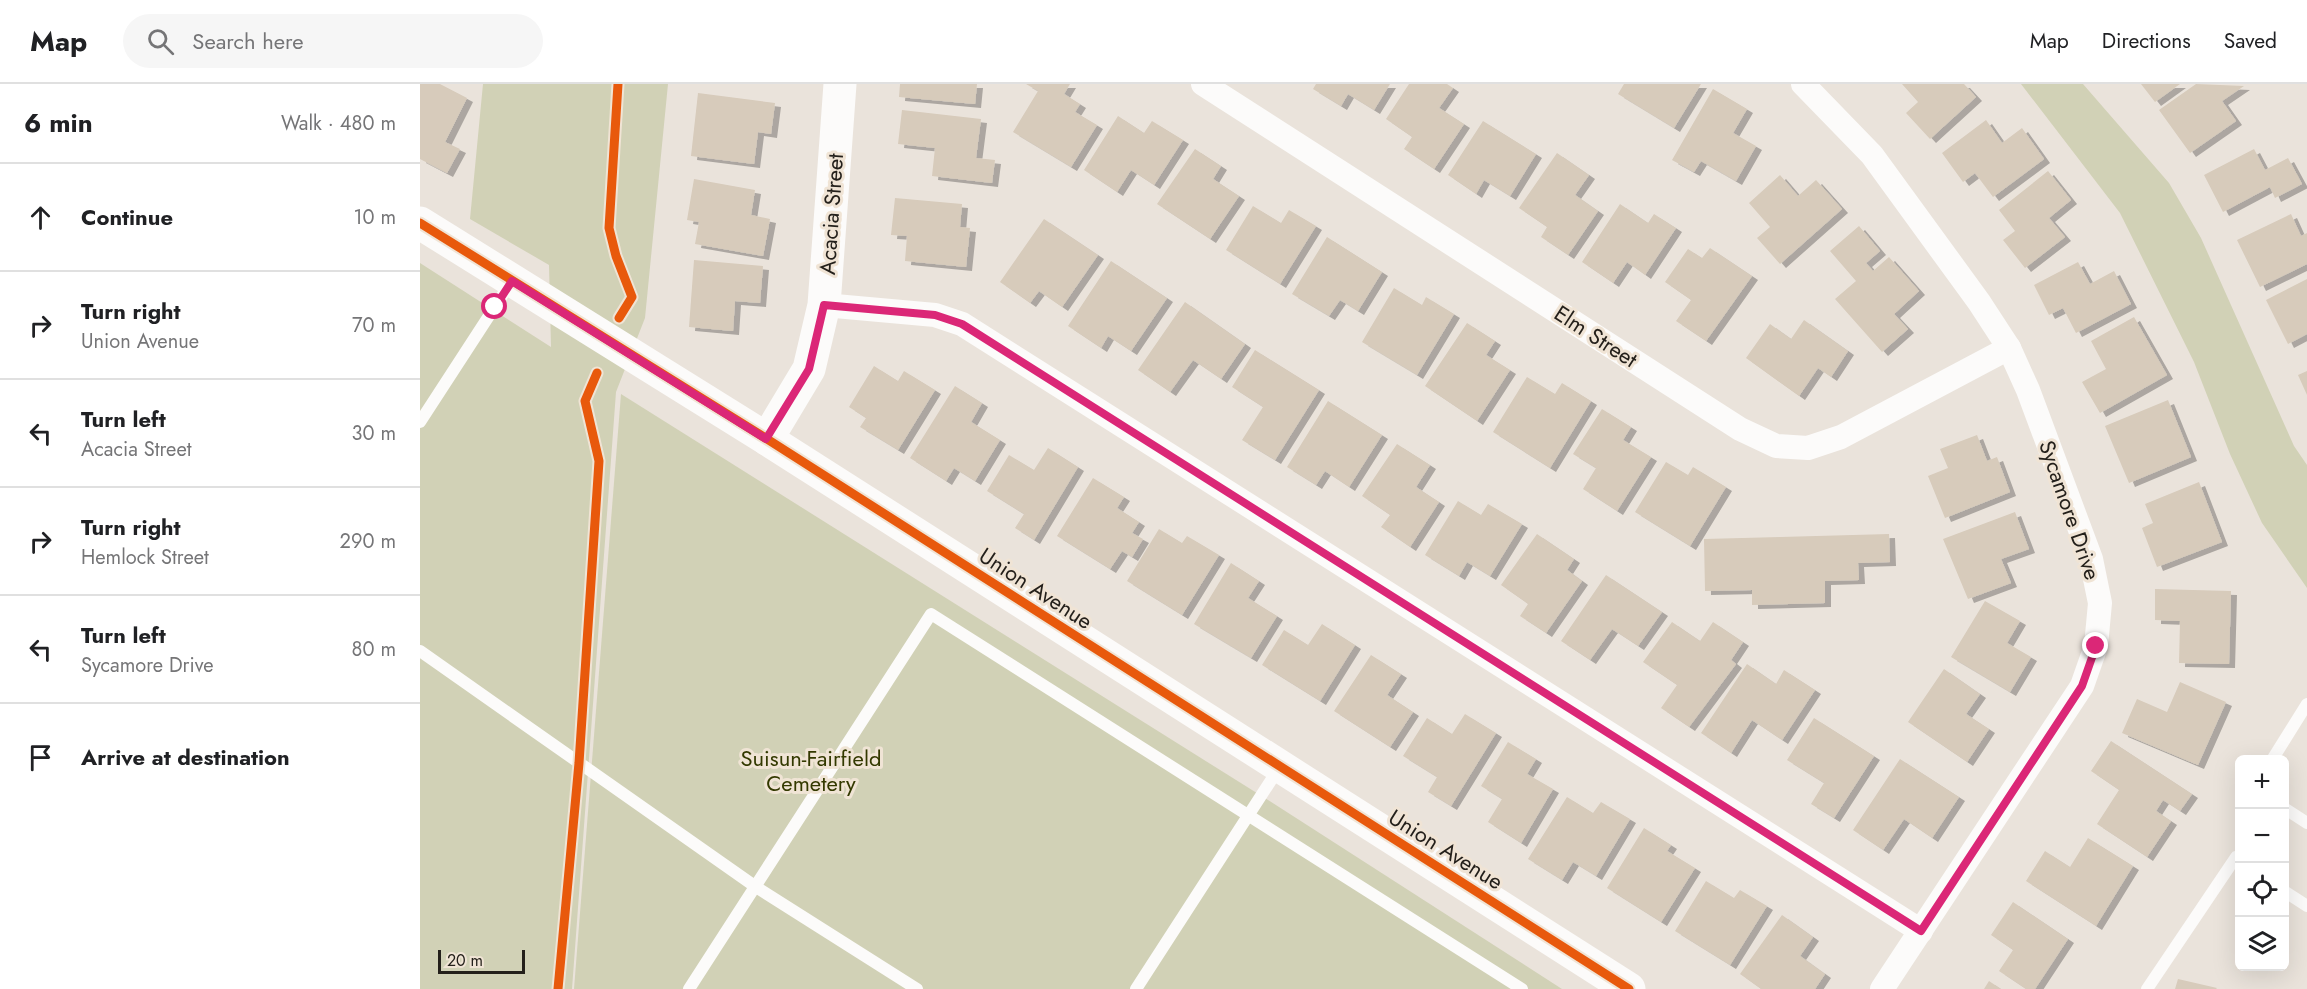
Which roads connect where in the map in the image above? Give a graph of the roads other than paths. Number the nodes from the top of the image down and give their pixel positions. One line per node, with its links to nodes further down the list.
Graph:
1 (840, 84): 6 (street, Acacia Street)
2 (1203, 84): 7 (street, Elm Street)
3 (1803, 84): 7 (street, Sycamore Drive)
4 (420, 223): 5 (street, Union Avenue)
5 (512, 281): 8 (lane); 9 (street, Union Avenue)
6 (824, 305): 9 (street, Acacia Street); 21 (street)
7 (2009, 348): 21 (street, Sycamore Drive)
8 (420, 422)
9 (766, 439): 13 (street, Union Avenue)
10 (420, 651): 18 (lane)
11 (2307, 704): 12 (lane)
12 (2275, 755)
13 (1280, 766): 15 (lane); 26 (street, Union Avenue)
14 (2286, 809): 16 (lane)
15 (1247, 816): 18 (lane); 24 (lane); 25 (lane)
16 (2307, 823)
17 (2235, 858): 28 (lane)
18 (756, 887): 22 (lane); 23 (lane)
19 (2289, 894): 20 (lane)
20 (2307, 906)
21 (1921, 931): 27 (street, Sycamore Drive)
22 (689, 989)
23 (917, 989)
24 (1136, 989)
25 (1522, 989)
26 (1629, 989)
27 (1882, 989)
28 (2147, 989)

